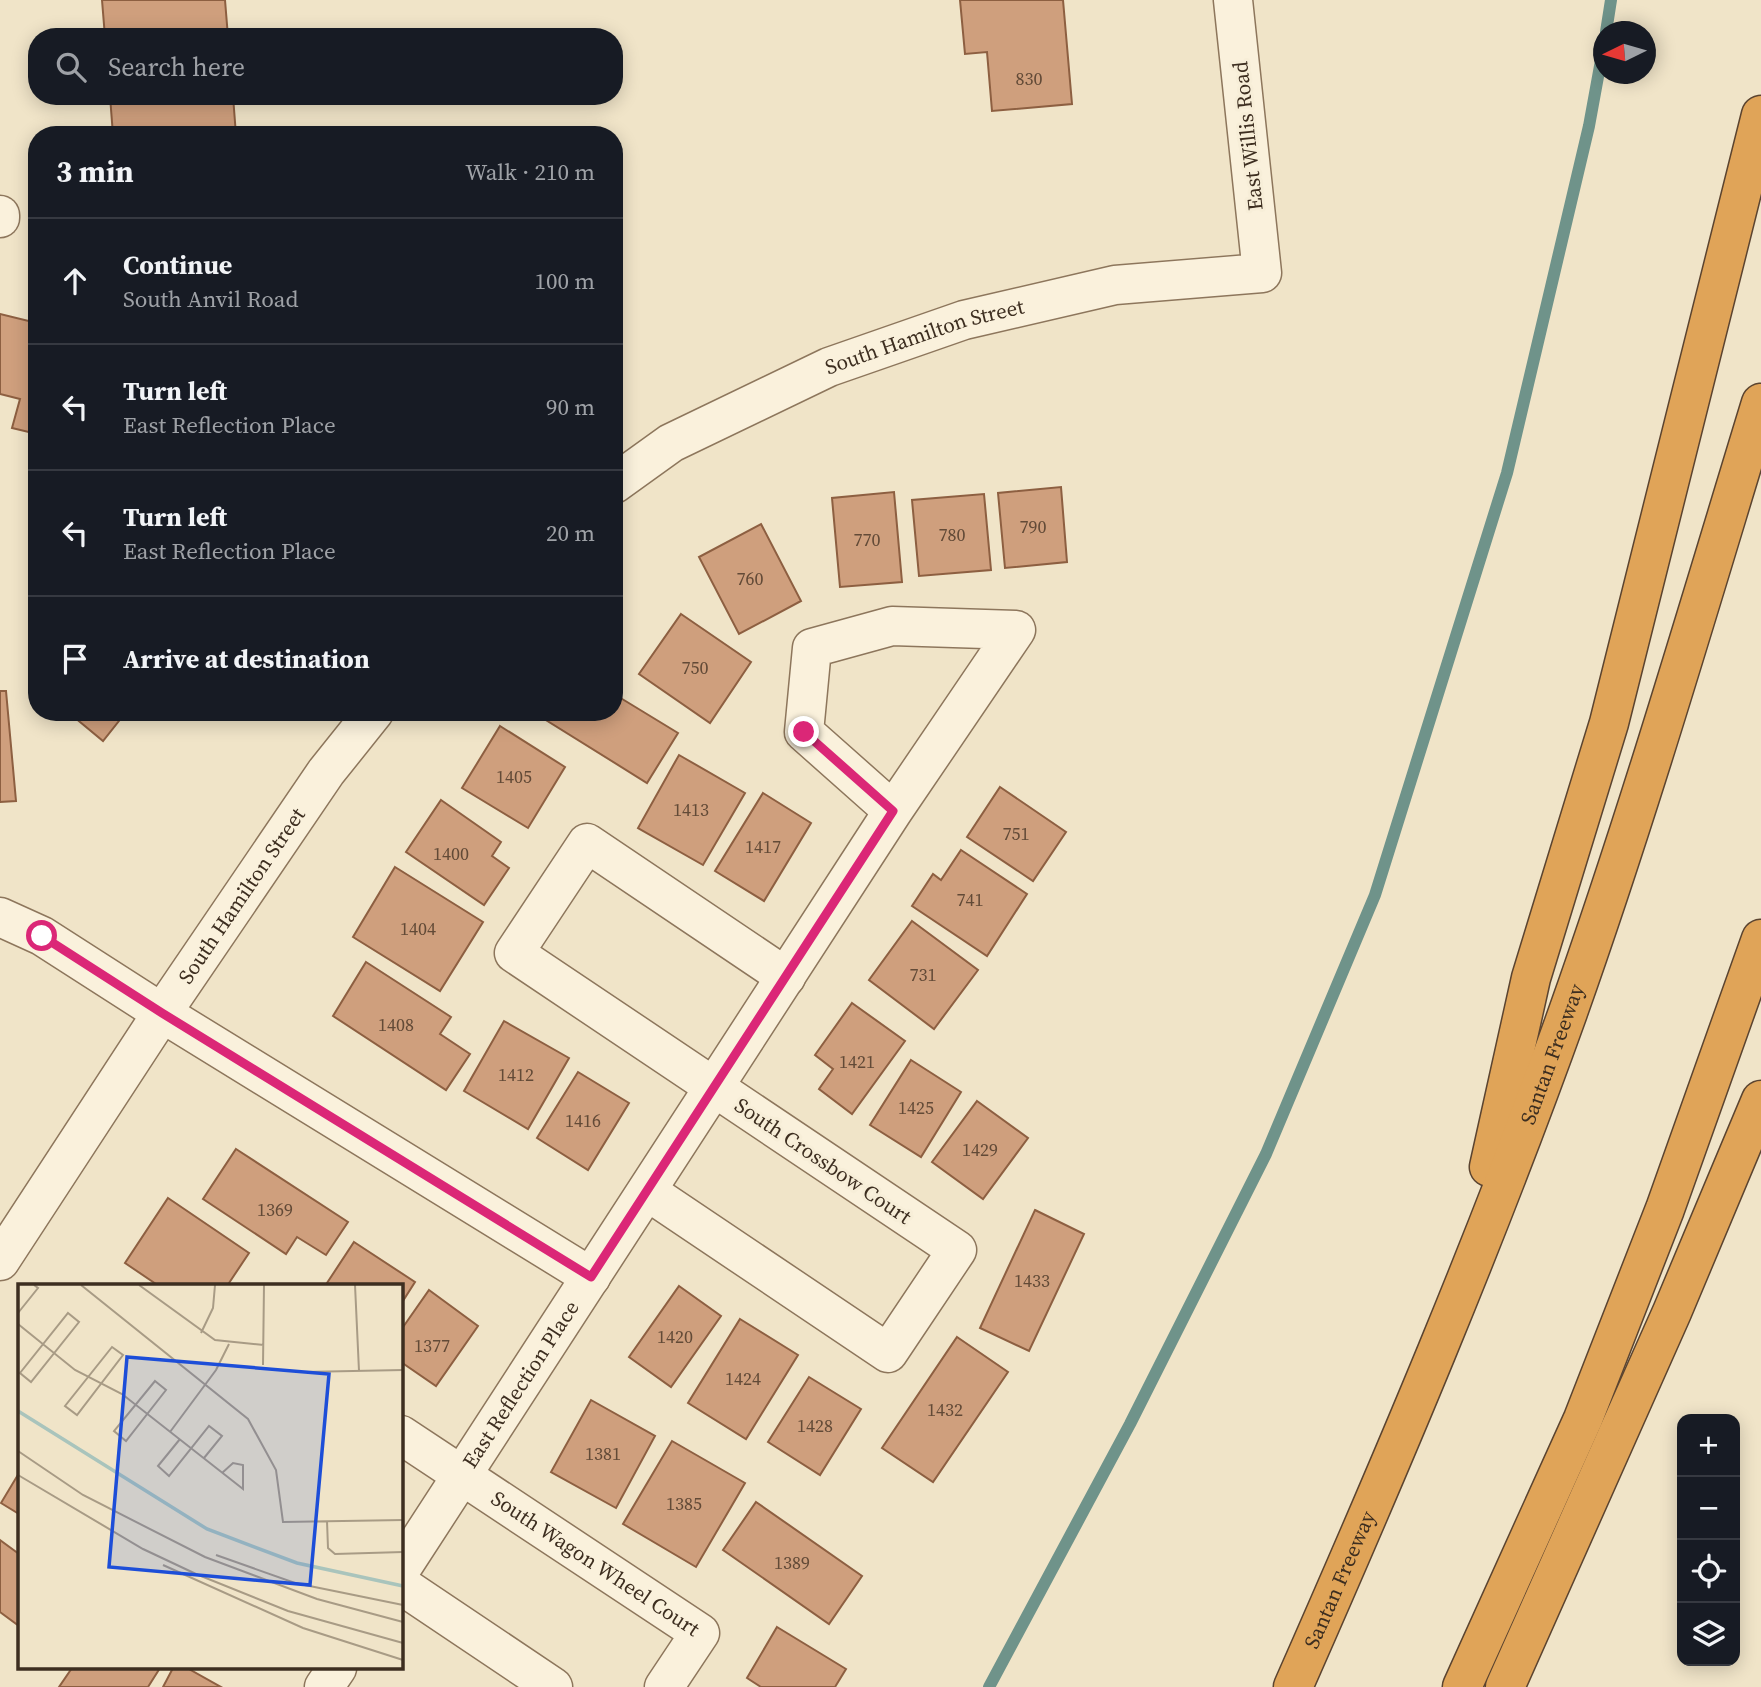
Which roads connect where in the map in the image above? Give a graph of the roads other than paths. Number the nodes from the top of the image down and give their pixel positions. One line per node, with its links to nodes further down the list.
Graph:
1 (1233, 0): 3 (street, East Willis Road)
2 (1761, 115): 17 (highway)
3 (1262, 272): 5 (street, South Hamilton Street)
4 (1761, 403): 17 (highway, Santan Freeway)
5 (623, 478)
6 (367, 721): 11 (street, South Hamilton Street)
7 (893, 811): 7 (street, East Reflection Place); 10 (street, East Reflection Place)
8 (0, 917): 11 (street)
9 (1761, 939): 27 (highway)
10 (786, 977): 12 (street, East Reflection Place); 12 (street, South Crossbow Court)
11 (162, 1013): 15 (street, South Hamilton Street); 16 (street)
12 (714, 1088): 14 (street, East Reflection Place); 14 (street, South Crossbow Court)
13 (1761, 1100): 28 (highway)
14 (647, 1191): 16 (street, East Reflection Place)
15 (0, 1261)
16 (591, 1277): 19 (street, East Reflection Place)
17 (1460, 1296): 26 (highway, Santan Freeway)
18 (402, 1436): 19 (street, South Wagon Wheel Court)
19 (461, 1475): 20 (street, East Reflection Place); 25 (street, South Wagon Wheel Court)
20 (402, 1567)
21 (402, 1587): 24 (street)
22 (336, 1670): 23 (street)
23 (324, 1687)
24 (553, 1687)
25 (664, 1687)
26 (1293, 1687)
27 (1462, 1687)
28 (1504, 1687)

